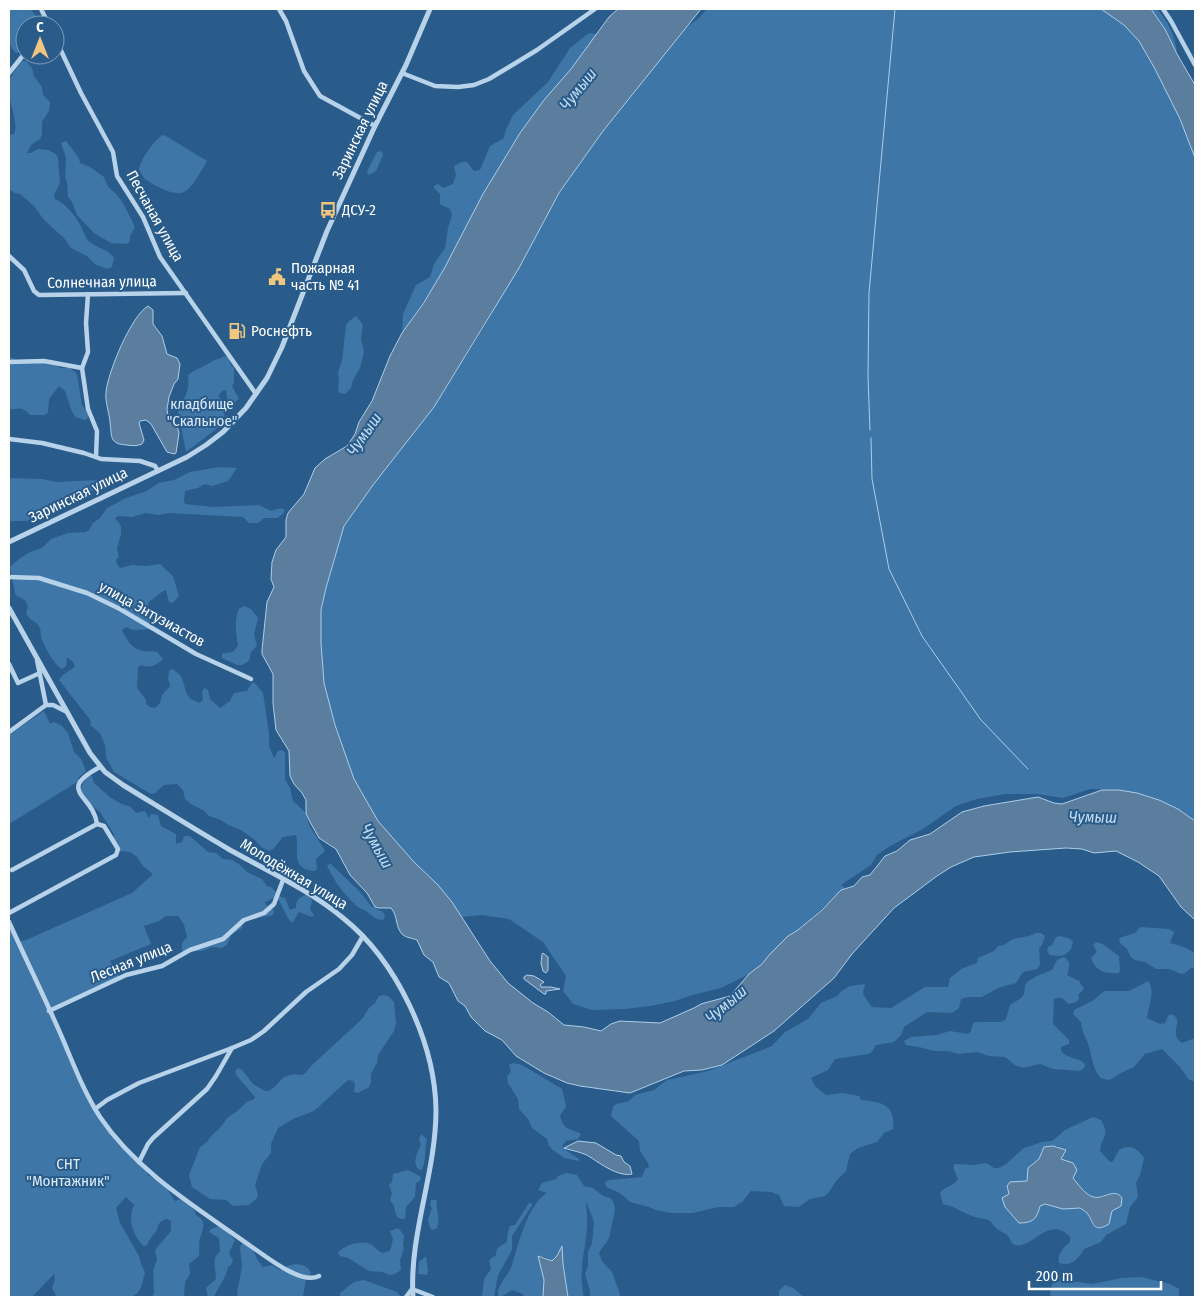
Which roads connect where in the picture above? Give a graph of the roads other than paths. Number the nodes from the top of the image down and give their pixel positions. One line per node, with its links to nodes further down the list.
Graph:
1 (280, 9): 8 (street)
2 (430, 9): 7 (street, Заринская улица)
3 (596, 9): 7 (street)
4 (1163, 9): 6 (street)
5 (65, 60): 10 (street, Песчаная улица)
6 (1195, 65)
7 (402, 73): 8 (street, Заринская улица)
8 (375, 126): 14 (street, Заринская улица)
9 (9, 256): 11 (street, Солнечная улица)
10 (186, 293): 11 (street, Солнечная улица); 14 (street, Песчаная улица)
11 (88, 294): 13 (street)
12 (9, 362): 13 (street)
13 (82, 368): 16 (street)
14 (256, 394): 17 (street, Заринская улица)
15 (9, 439): 16 (street, Заринская улица)
16 (96, 457): 17 (street, Заринская улица)
17 (158, 470): 18 (street, Заринская улица)
18 (9, 542)
19 (9, 577): 24 (street, улица Энтузиастов)
20 (9, 608): 21 (street, Молодёжная улица)
21 (37, 660): 23 (street); 26 (street, Молодёжная улица)
22 (9, 664): 23 (street)
23 (40, 673): 25 (street)
24 (251, 679)
25 (46, 705): 26 (street); 28 (street)
26 (67, 712): 29 (street, Молодёжная улица)
27 (9, 725): 28 (street)
28 (10, 731)
29 (100, 767): 30 (street); 32 (street, Молодёжная улица)
30 (98, 824): 31 (street); 33 (street)
31 (12, 870)
32 (284, 880): 35 (street, Молодёжная улица); 36 (street, Лесная улица)
33 (9, 913)
34 (9, 922): 36 (street)
35 (363, 936): 37 (street); 41 (street, Молодёжная улица)
36 (50, 1011): 38 (street)
37 (232, 1048): 38 (street); 39 (street)
38 (95, 1109): 39 (street)
39 (139, 1162): 40 (street)
40 (319, 1276)
41 (412, 1289): 42 (street); 43 (street, Молодёжная улица); 44 (street)
42 (406, 1297)
43 (413, 1297)
44 (433, 1297)

